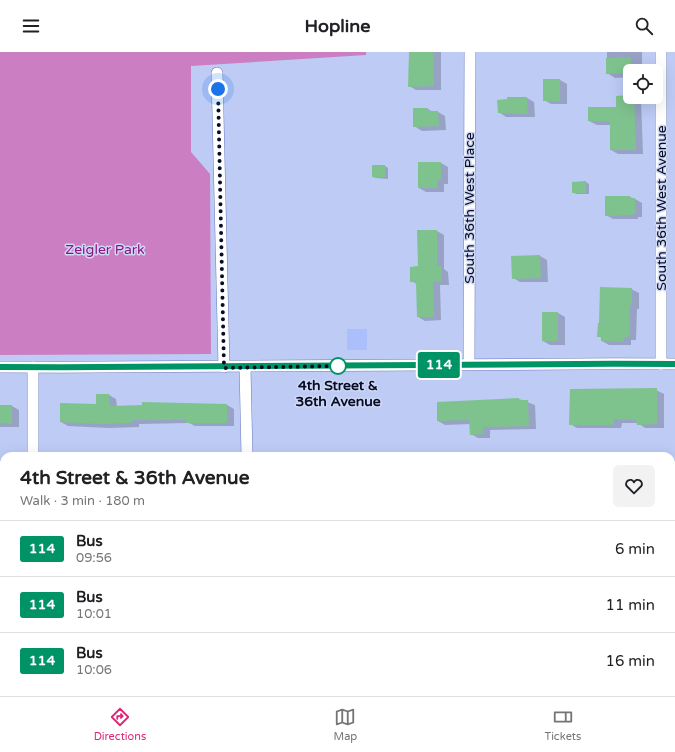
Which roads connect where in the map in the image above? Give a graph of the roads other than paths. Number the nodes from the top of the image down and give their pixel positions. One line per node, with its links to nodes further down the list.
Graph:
1 (470, 52): 4 (street, South 36th West Place)
2 (661, 52): 5 (street, South 36th West Avenue)
3 (217, 73): 10 (street)
4 (469, 364): 5 (street); 8 (street)
5 (661, 364): 6 (street)
6 (675, 364)
7 (0, 367): 9 (street)
8 (245, 367): 10 (street); 12 (street)
9 (33, 368): 10 (street); 11 (street)
10 (224, 368)
11 (33, 452)
12 (246, 452)

